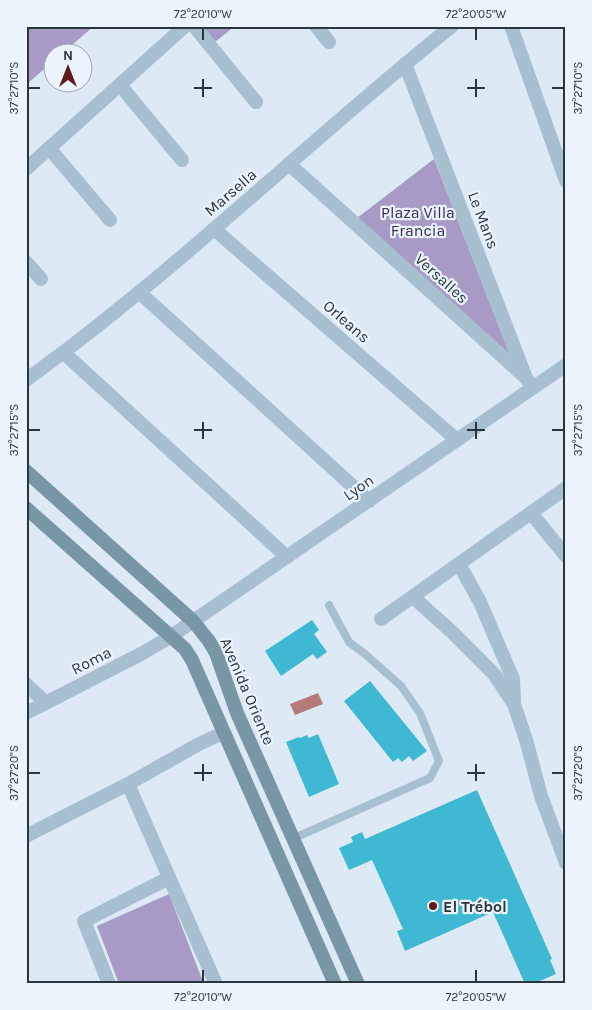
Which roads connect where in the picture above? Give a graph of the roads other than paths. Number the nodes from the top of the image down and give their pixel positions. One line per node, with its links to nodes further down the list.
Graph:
1 (185, 26): 8 (street)
2 (194, 26): 9 (street)
3 (316, 26): 6 (street)
4 (452, 26): 7 (street, Marsella)
5 (511, 26): 14 (street)
6 (329, 42)
7 (405, 64): 12 (street, Marsella); 23 (street, Le Mans)
8 (120, 85): 10 (street); 11 (street)
9 (256, 102)
10 (49, 148): 13 (street); 15 (street)
11 (182, 160)
12 (289, 164): 16 (street, Marsella); 23 (street, Versalles)
13 (26, 169)
14 (566, 181)
15 (110, 220)
16 (214, 229): 19 (street, Marsella); 24 (street, Orleans)
17 (26, 262): 18 (street)
18 (41, 279)
19 (139, 292): 20 (street, Marsella); 27 (street)
20 (64, 353): 22 (street, Marsella); 30 (street)
21 (566, 366): 23 (street, Lyon)
22 (26, 380)
23 (529, 383): 24 (street, Lyon)
24 (457, 440): 27 (street, Lyon)
25 (26, 471): 36 (main road, Avenida Oriente)
26 (566, 488): 29 (street)
27 (369, 501): 30 (street, Lyon)
28 (26, 508): 37 (main road)
29 (531, 513): 31 (street); 32 (street)
30 (288, 556): 36 (street, Lyon)
31 (566, 556)
32 (459, 564): 33 (street); 40 (street)
33 (413, 597): 35 (street); 40 (street)
34 (329, 605): 46 (lane)
35 (381, 619)
36 (193, 621): 37 (street, Lyon); 46 (main road, Avenida Oriente)
37 (170, 637): 39 (street, Roma); 42 (main road)
38 (26, 684): 39 (street)
39 (46, 703): 41 (street, Roma)
40 (514, 704): 44 (street)
41 (26, 713)
42 (224, 733): 43 (street); 52 (main road)
43 (128, 784): 45 (street); 49 (street)
44 (555, 832): 47 (street); 48 (street)
45 (26, 836)
46 (292, 839): 53 (main road, Avenida Oriente)
47 (566, 841)
48 (566, 862)
49 (169, 878): 50 (street); 51 (street)
50 (109, 984)
51 (216, 984)
52 (335, 984)
53 (358, 984)

